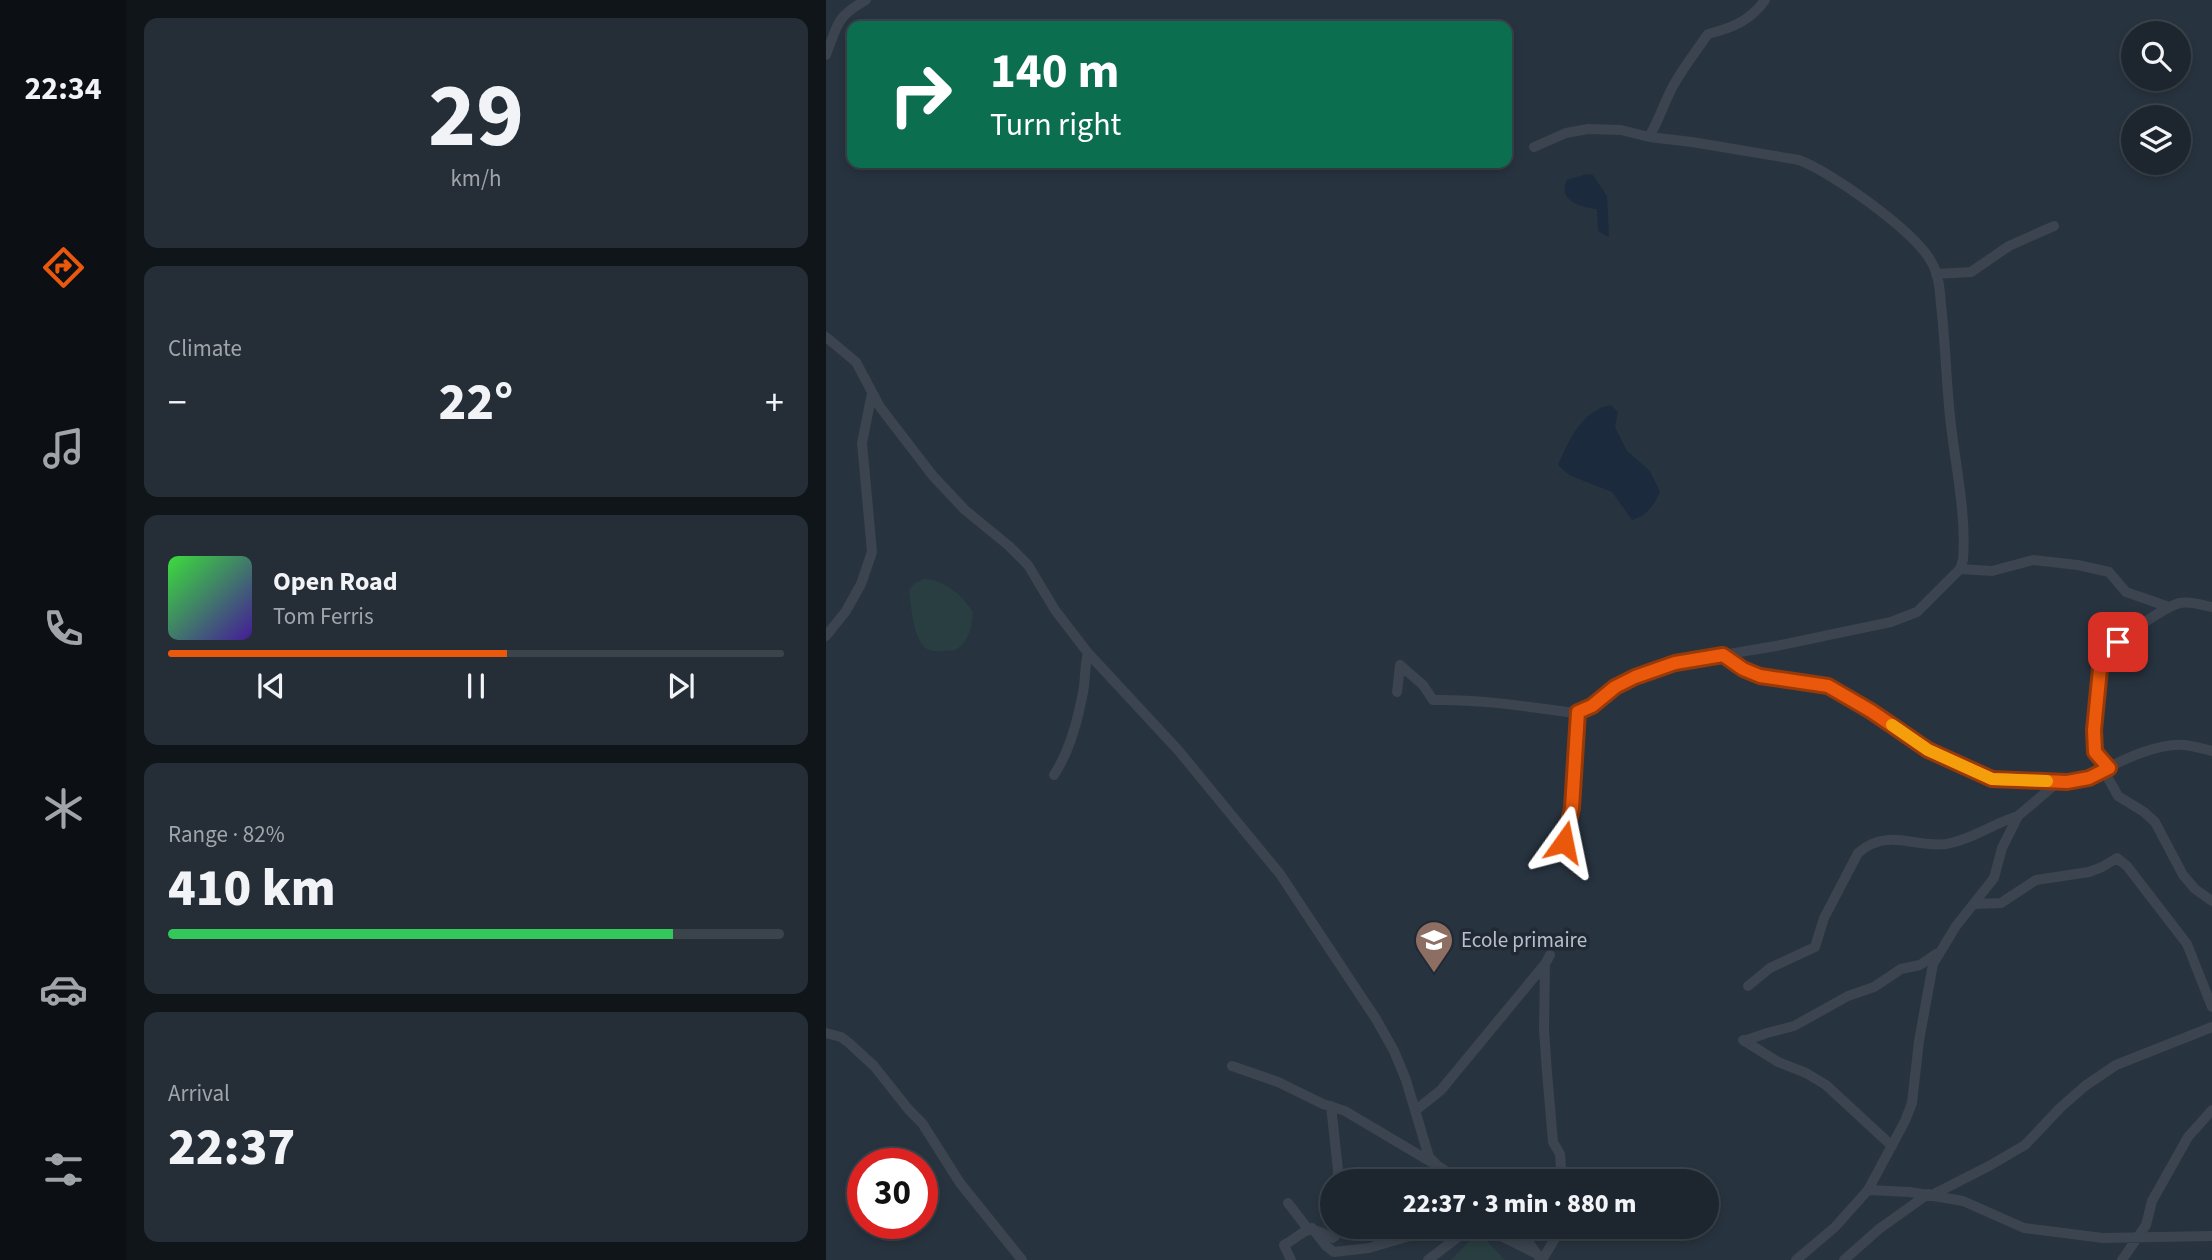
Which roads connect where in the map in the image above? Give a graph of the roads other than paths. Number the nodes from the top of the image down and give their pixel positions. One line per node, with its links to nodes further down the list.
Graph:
1 (866, 0): 3 (street)
2 (1765, 0): 4 (street)
3 (826, 55)
4 (1649, 137): 5 (street); 7 (street)
5 (1534, 147)
6 (2054, 226): 7 (street)
7 (1936, 274): 10 (street)
8 (826, 337): 9 (street)
9 (872, 393): 13 (street); 14 (street)
10 (1959, 569): 11 (street); 15 (street)
11 (2169, 607): 12 (street); 19 (street)
12 (2212, 607)
13 (826, 636)
14 (1088, 653): 20 (street); 33 (street)
15 (1723, 655): 17 (street); 21 (street)
16 (1397, 692): 17 (street)
17 (1578, 712): 23 (street)
18 (2212, 751): 19 (street)
19 (2107, 769): 21 (street); 24 (street)
20 (1054, 775)
21 (2058, 782): 22 (street)
22 (2018, 816): 25 (street); 27 (street)
23 (1564, 842)
24 (2212, 901)
25 (1974, 904): 26 (street); 28 (street)
26 (1940, 951): 35 (street); 35 (street)
27 (1748, 986)
28 (2212, 1007)
29 (2212, 1027): 41 (street)
30 (826, 1033): 53 (street)
31 (1232, 1066): 32 (street)
32 (1331, 1106): 36 (street); 37 (street)
33 (1416, 1110): 36 (street); 39 (street)
34 (2212, 1110): 46 (street)
35 (1892, 1146): 40 (street)
36 (1438, 1166): 38 (street)
37 (1338, 1169)
38 (1443, 1169)
39 (1561, 1169)
40 (1868, 1190): 41 (street); 56 (street)
41 (1930, 1195): 46 (street); 57 (street)
42 (1288, 1203): 43 (street)
43 (1310, 1228): 44 (street); 47 (street); 54 (street)
44 (1320, 1233)
45 (2212, 1236): 46 (street)
46 (2140, 1237): 58 (street)
47 (1399, 1239)
48 (1455, 1239): 55 (street)
49 (1505, 1239): 52 (street)
50 (1527, 1239): 52 (street)
51 (1553, 1239): 52 (street)
52 (1540, 1258)
53 (1022, 1260)
54 (1290, 1260)
55 (1428, 1260)
56 (1796, 1260)
57 (1844, 1260)
58 (2122, 1260)

